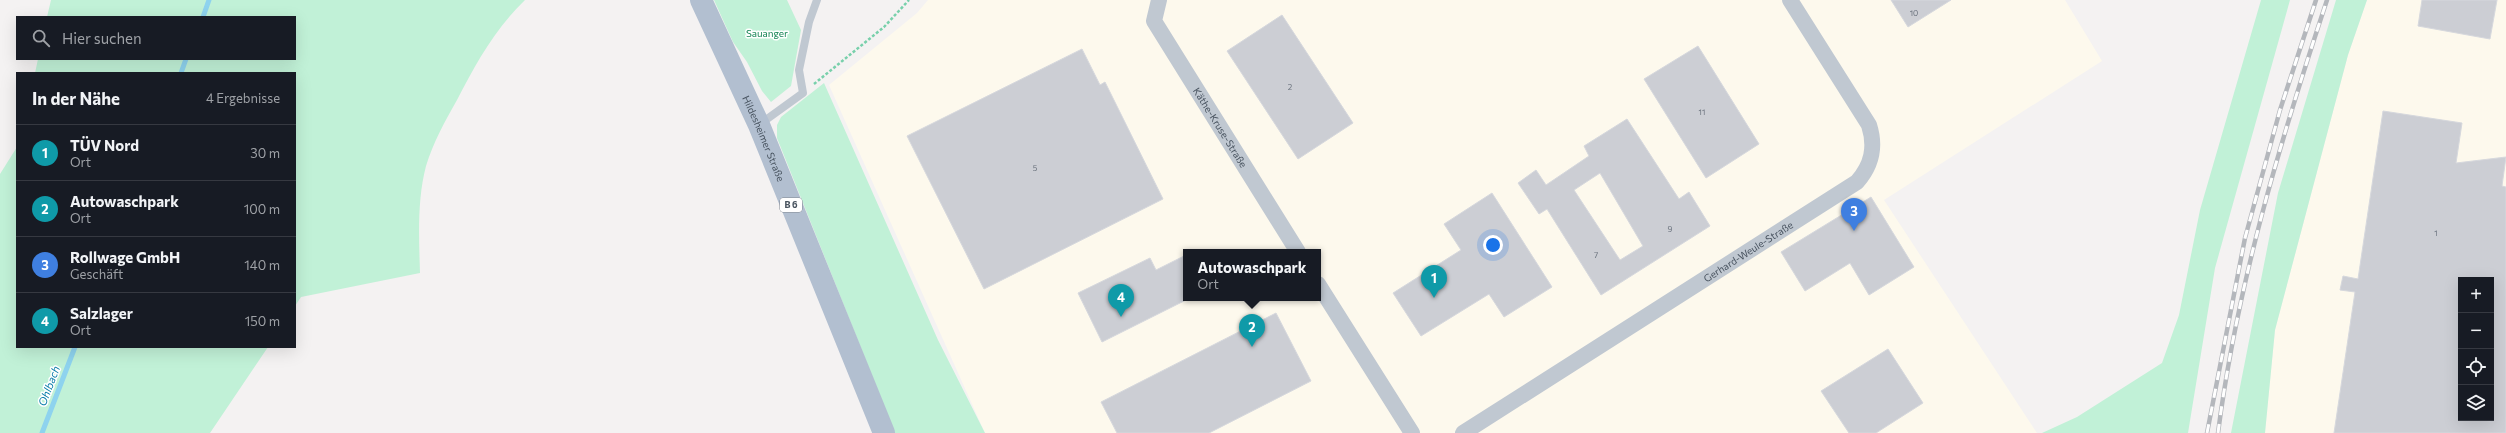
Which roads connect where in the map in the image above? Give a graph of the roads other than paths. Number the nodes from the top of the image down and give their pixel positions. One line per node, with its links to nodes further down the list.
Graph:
1 (701, 0): 5 (main road, Hildesheimer Straße / B 6)
2 (817, 0): 5 (lane)
3 (1159, 0): 6 (street, Käthe-Kruse-Straße)
4 (1790, 0): 10 (street, Gerhard-Weule-Straße)
5 (759, 125): 8 (main road, Hildesheimer Straße / B 6)
6 (1296, 249)
7 (1321, 289): 9 (street)
8 (884, 433)
9 (1412, 433)
10 (1463, 433)

